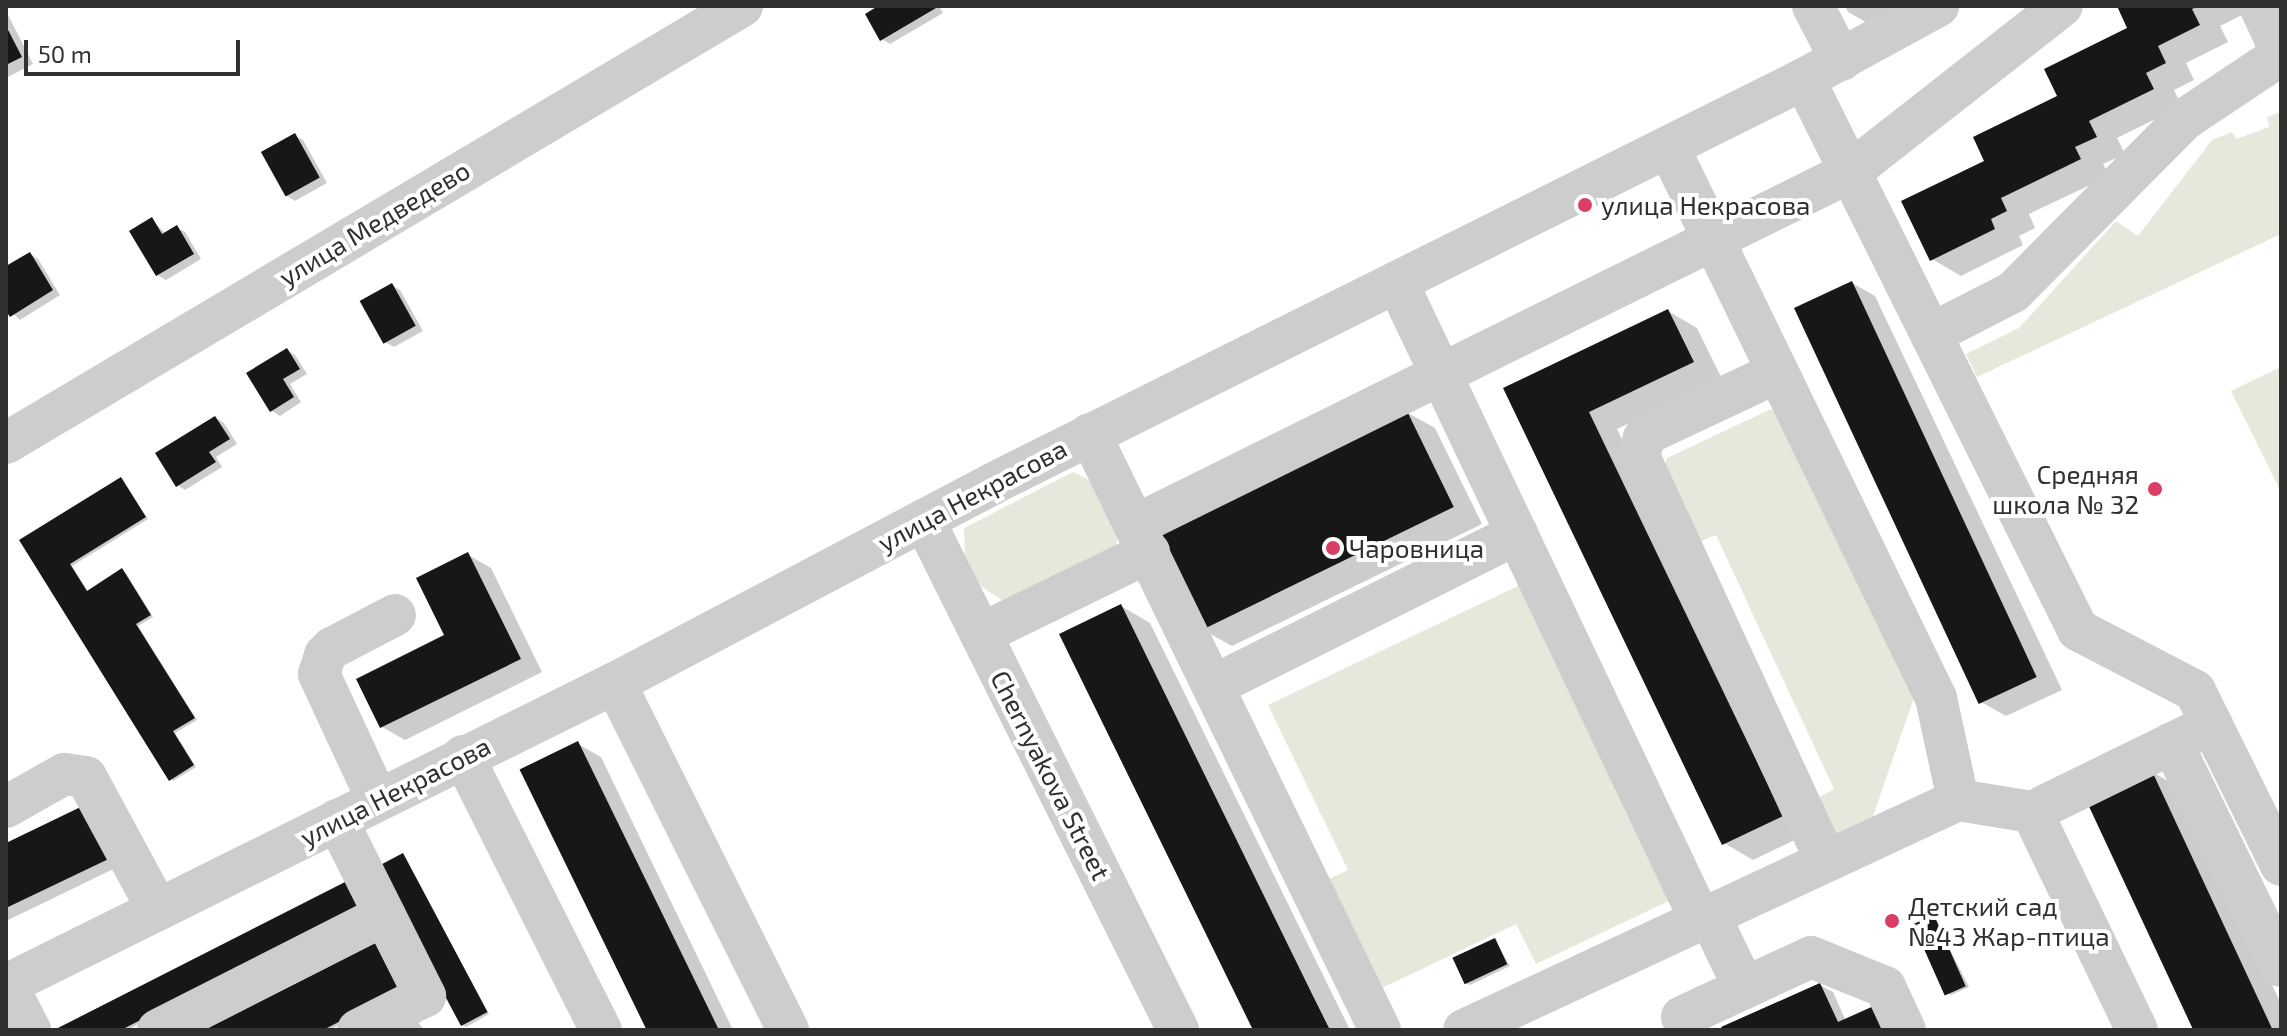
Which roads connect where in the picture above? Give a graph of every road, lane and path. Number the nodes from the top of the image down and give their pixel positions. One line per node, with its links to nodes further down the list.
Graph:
1 (742, 6): 17 (street, улица Медведево)
2 (1813, 6): 7 (street)
3 (1938, 6): 7 (street, улица Некрасова)
4 (2062, 6): 10 (street)
5 (2260, 6): 6 (street)
6 (2281, 53): 13 (street)
7 (1841, 60): 8 (street, улица Некрасова)
8 (1804, 79): 9 (street, улица Некрасова); 10 (street)
9 (1669, 148): 11 (street); 12 (street, улица Некрасова)
10 (1850, 172): 11 (street); 13 (street)
11 (1713, 241): 14 (street); 15 (street)
12 (1397, 282): 15 (street); 16 (street, улица Некрасова)
13 (1931, 334): 25 (street)
14 (1776, 373): 29 (street); 33 (street)
15 (1441, 374): 19 (street); 20 (street)
16 (1090, 434): 18 (street, улица Некрасова); 20 (street)
17 (6, 443)
18 (924, 520): 22 (street, Chernyakova Street); 23 (street, улица Некрасова)
19 (1517, 534): 24 (street); 37 (street)
20 (1143, 538): 22 (street); 24 (street)
21 (395, 615): 28 (street)
22 (981, 634): 46 (street, Chernyakova Street)
23 (615, 683): 27 (street, улица Некрасова); 45 (street)
24 (1215, 685): 47 (street)
25 (2212, 724): 26 (street); 34 (street)
26 (2172, 743): 31 (street); 38 (street)
27 (463, 756): 28 (street, улица Некрасова); 44 (street)
28 (377, 799): 32 (street, улица Некрасова)
29 (1958, 800): 31 (street); 33 (street)
30 (6, 807): 35 (street)
31 (2032, 812): 51 (street)
32 (337, 820): 35 (street, улица Некрасова); 36 (street)
33 (1826, 860): 37 (street)
34 (2281, 865)
35 (158, 910): 39 (street, улица Некрасова)
36 (385, 915): 42 (street); 43 (street)
37 (1704, 917): 40 (street); 48 (street)
38 (2281, 966)
39 (6, 985): 41 (street)
40 (1744, 987): 49 (street); 50 (street)
41 (30, 1030)
42 (158, 1030)
43 (358, 1030)
44 (601, 1030)
45 (788, 1030)
46 (1178, 1030)
47 (1380, 1030)
48 (1464, 1030)
49 (1688, 1030)
50 (1905, 1030)
51 (2137, 1030)

